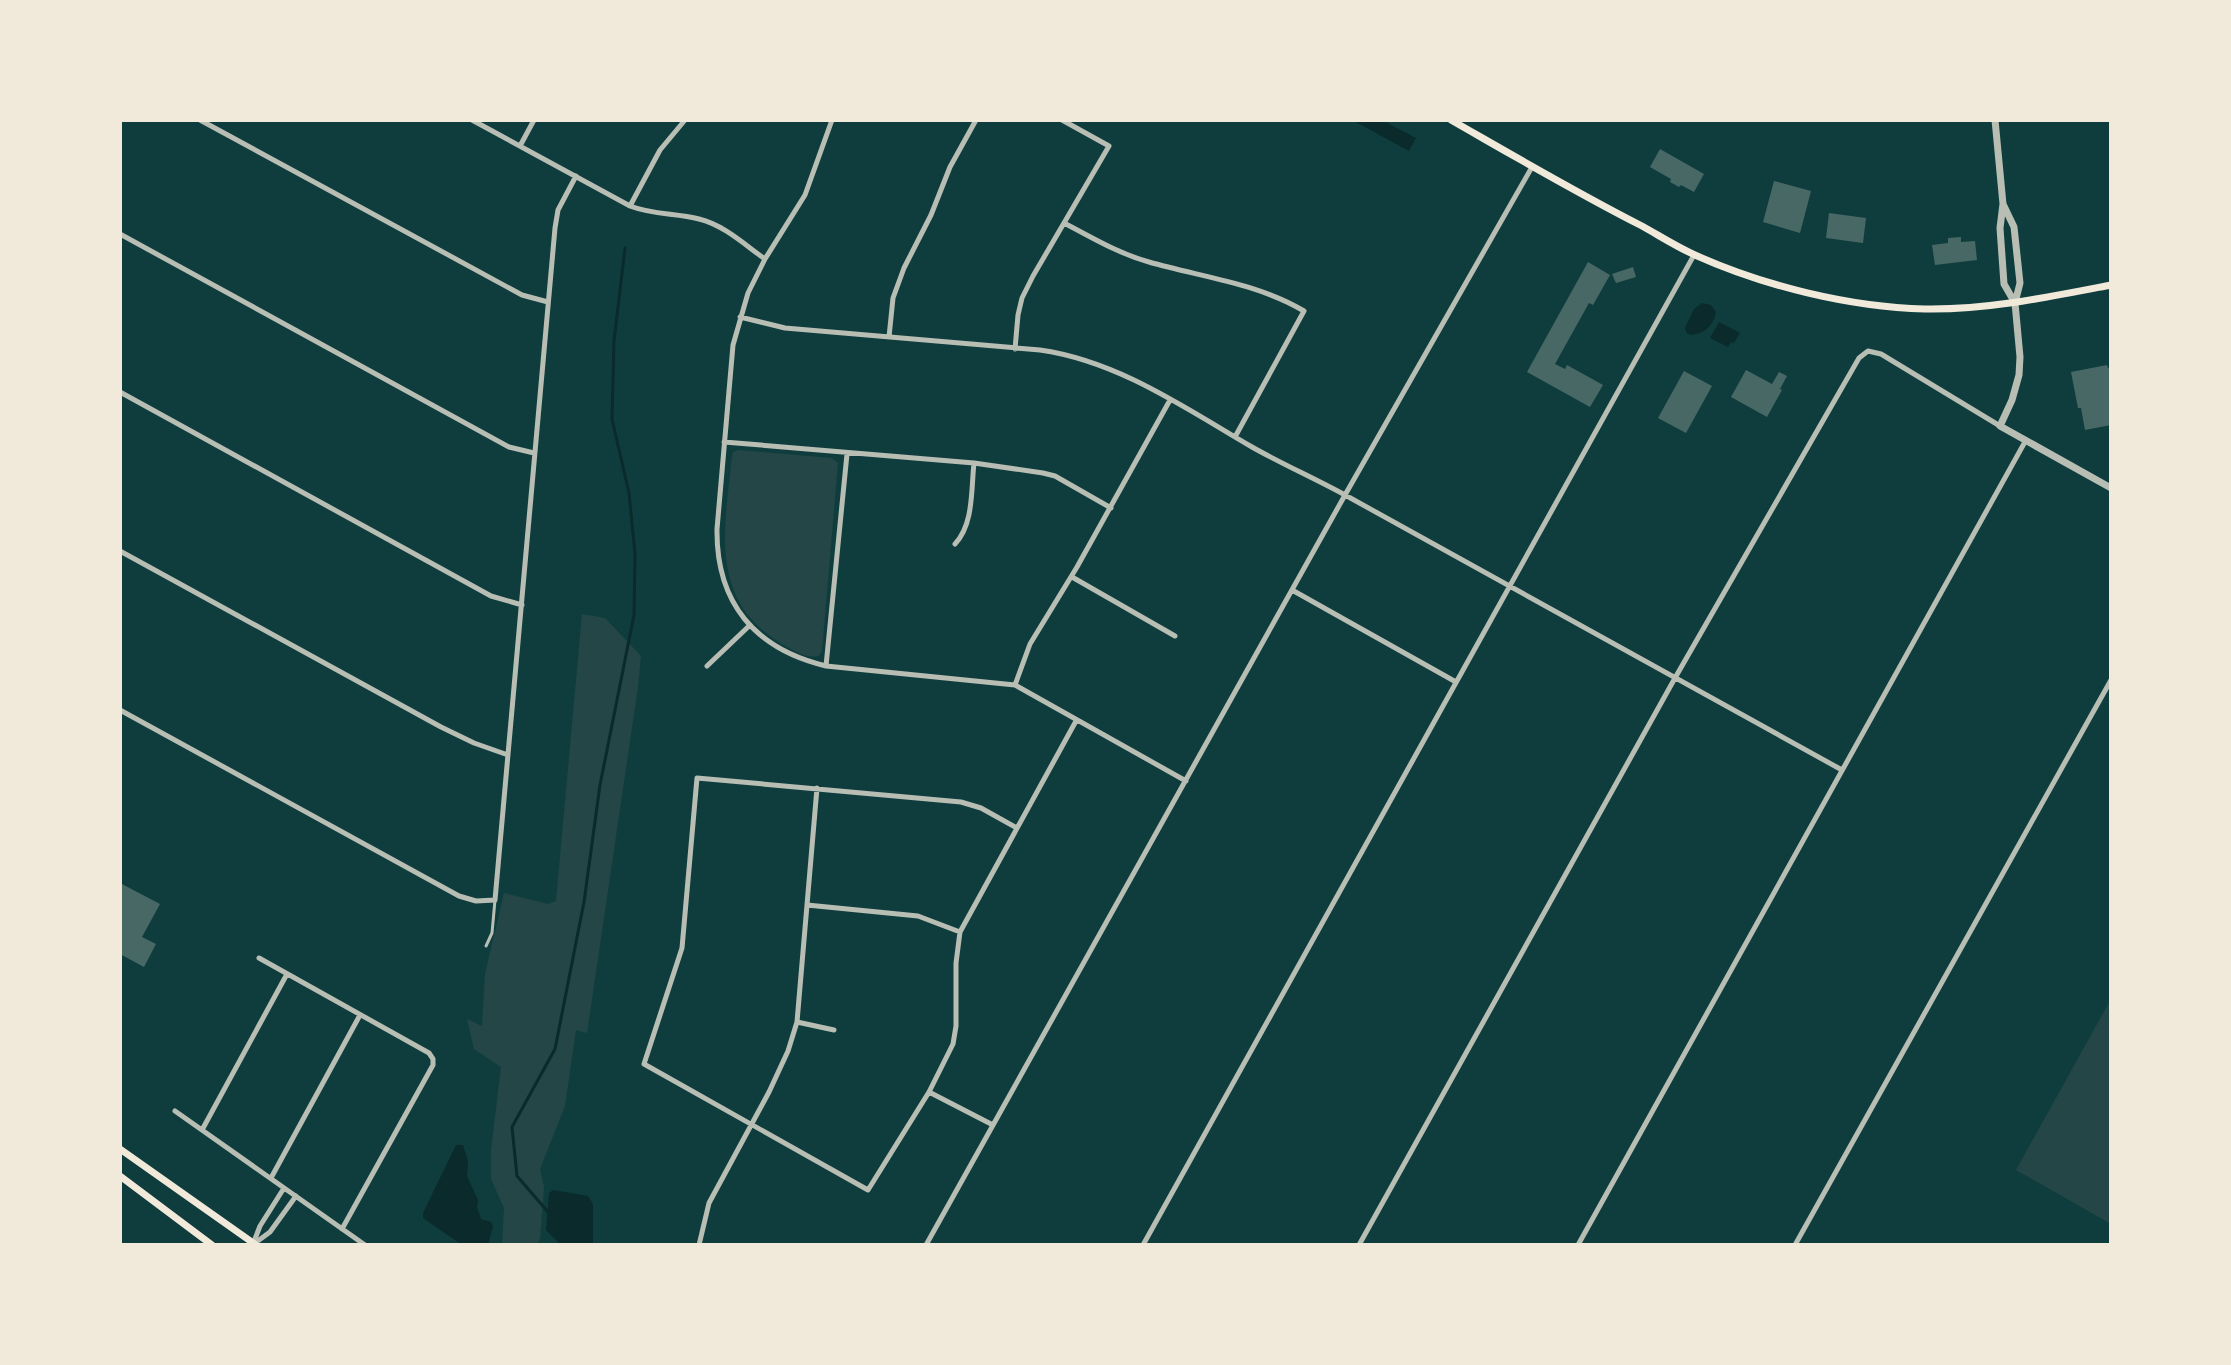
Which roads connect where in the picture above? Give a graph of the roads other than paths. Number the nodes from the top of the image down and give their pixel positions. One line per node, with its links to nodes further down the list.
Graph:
1 (200, 120): 20 (street)
2 (472, 120): 10 (street)
3 (534, 120): 10 (street)
4 (685, 120): 14 (street)
5 (832, 120): 18 (street)
6 (976, 120): 23 (street)
7 (1062, 120): 15 (street)
8 (1451, 120): 11 (main road)
9 (1995, 120): 13 (street)
10 (520, 146): 12 (street)
11 (1532, 167): 17 (main road); 35 (street)
12 (576, 176): 14 (street); 20 (street)
13 (2003, 204): 21 (street); 21 (street)
14 (630, 206): 18 (street)
15 (1064, 223): 24 (street); 28 (street)
16 (120, 234): 31 (street)
17 (1694, 255): 21 (main road); 40 (street)
18 (765, 259): 22 (street)
19 (2111, 285): 21 (main road)
20 (548, 302): 31 (street)
21 (2015, 303): 27 (street)
22 (740, 317): 23 (street); 30 (street)
23 (889, 337): 24 (street)
24 (1015, 349): 26 (street)
25 (120, 392): 42 (street)
26 (1170, 400): 28 (street); 36 (street)
27 (2000, 426): 29 (street); 47 (street)
28 (1235, 437): 35 (street)
29 (2026, 440): 34 (street); 54 (street)
30 (724, 442): 32 (street); 43 (street)
31 (534, 453): 42 (street)
32 (847, 454): 33 (street); 46 (street)
33 (974, 463): 36 (street); 37 (street)
34 (2111, 488)
35 (1345, 495): 40 (street); 41 (street)
36 (1111, 508): 39 (street)
37 (955, 544)
38 (120, 551): 53 (street)
39 (1072, 577): 44 (street); 50 (street)
40 (1511, 586): 47 (street); 49 (street)
41 (1292, 590): 49 (street); 55 (street)
42 (522, 605): 53 (street)
43 (749, 626): 45 (street); 46 (street)
44 (1175, 636)
45 (707, 666)
46 (826, 666): 50 (street)
47 (1675, 678): 54 (street); 84 (street)
48 (2111, 680): 86 (street)
49 (1456, 682): 83 (street)
50 (1015, 685): 52 (street)
51 (120, 710): 58 (street)
52 (1076, 721): 55 (street); 57 (street)
53 (508, 755): 58 (street)
54 (1842, 770): 85 (street)
55 (1186, 781): 69 (street)
56 (817, 788): 57 (street); 59 (street); 70 (street)
57 (1017, 828): 60 (street)
58 (495, 900): 61 (lane)
59 (807, 905): 60 (street); 65 (street)
60 (960, 932): 67 (street)
61 (486, 946)
62 (259, 958): 63 (street)
63 (287, 974): 64 (street); 71 (street)
64 (360, 1015): 74 (street); 77 (street)
65 (797, 1022): 66 (street); 70 (street)
66 (834, 1030)
67 (929, 1092): 69 (street); 70 (street)
68 (175, 1111): 71 (street)
69 (993, 1125): 82 (street)
70 (752, 1126): 81 (street)
71 (202, 1130): 74 (street)
72 (120, 1149): 78 (main road)
73 (120, 1176): 79 (main road)
74 (271, 1178): 75 (street)
75 (284, 1188): 76 (street); 78 (street)
76 (296, 1196): 77 (street); 78 (street)
77 (342, 1229): 80 (street)
78 (254, 1244)
79 (212, 1245)
80 (365, 1245)
81 (699, 1245)
82 (926, 1245)
83 (1143, 1245)
84 (1359, 1245)
85 (1578, 1245)
86 (1795, 1245)

